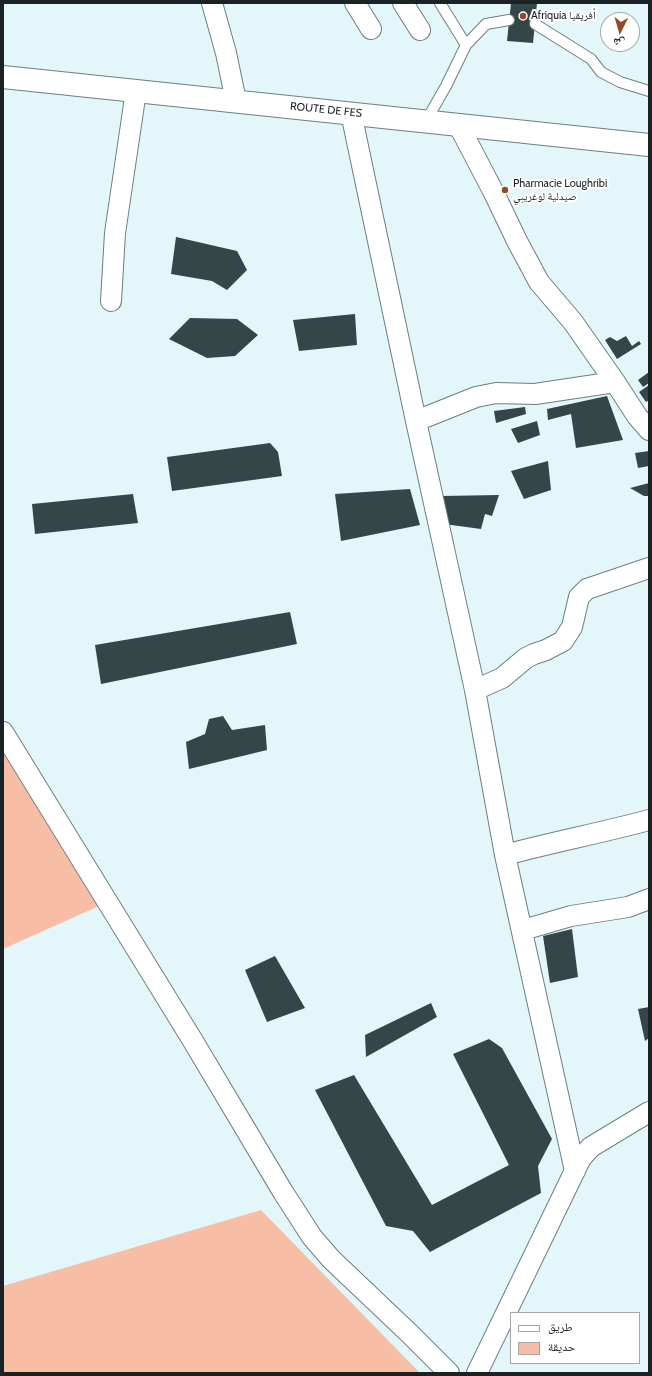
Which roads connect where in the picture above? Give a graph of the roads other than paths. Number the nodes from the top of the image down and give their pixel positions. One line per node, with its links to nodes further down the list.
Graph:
1 (212, 3): 13 (street)
2 (355, 3): 7 (street)
3 (403, 3): 8 (street)
4 (440, 3): 9 (lane)
5 (509, 20): 9 (lane)
6 (535, 24): 12 (lane)
7 (372, 30)
8 (420, 30)
9 (466, 45): 15 (lane)
10 (3, 77): 11 (main road, ROUTE DE FES)
11 (136, 91): 13 (main road, ROUTE DE FES); 18 (street)
12 (649, 91)
13 (236, 101): 14 (main road, ROUTE DE FES)
14 (351, 113): 15 (main road, ROUTE DE FES); 20 (street)
15 (426, 121): 16 (main road, ROUTE DE FES)
16 (458, 124): 17 (main road, ROUTE DE FES); 19 (street)
17 (649, 145)
18 (111, 301)
19 (615, 382): 20 (street); 21 (street)
20 (416, 421): 23 (street)
21 (649, 430)
22 (649, 568): 23 (street)
23 (475, 690): 26 (street)
24 (3, 732): 31 (street)
25 (649, 820): 26 (street)
26 (506, 855): 28 (street)
27 (649, 899): 28 (street)
28 (523, 930): 30 (street)
29 (649, 1112): 30 (street)
30 (576, 1171): 32 (street)
31 (449, 1373)
32 (477, 1373)

